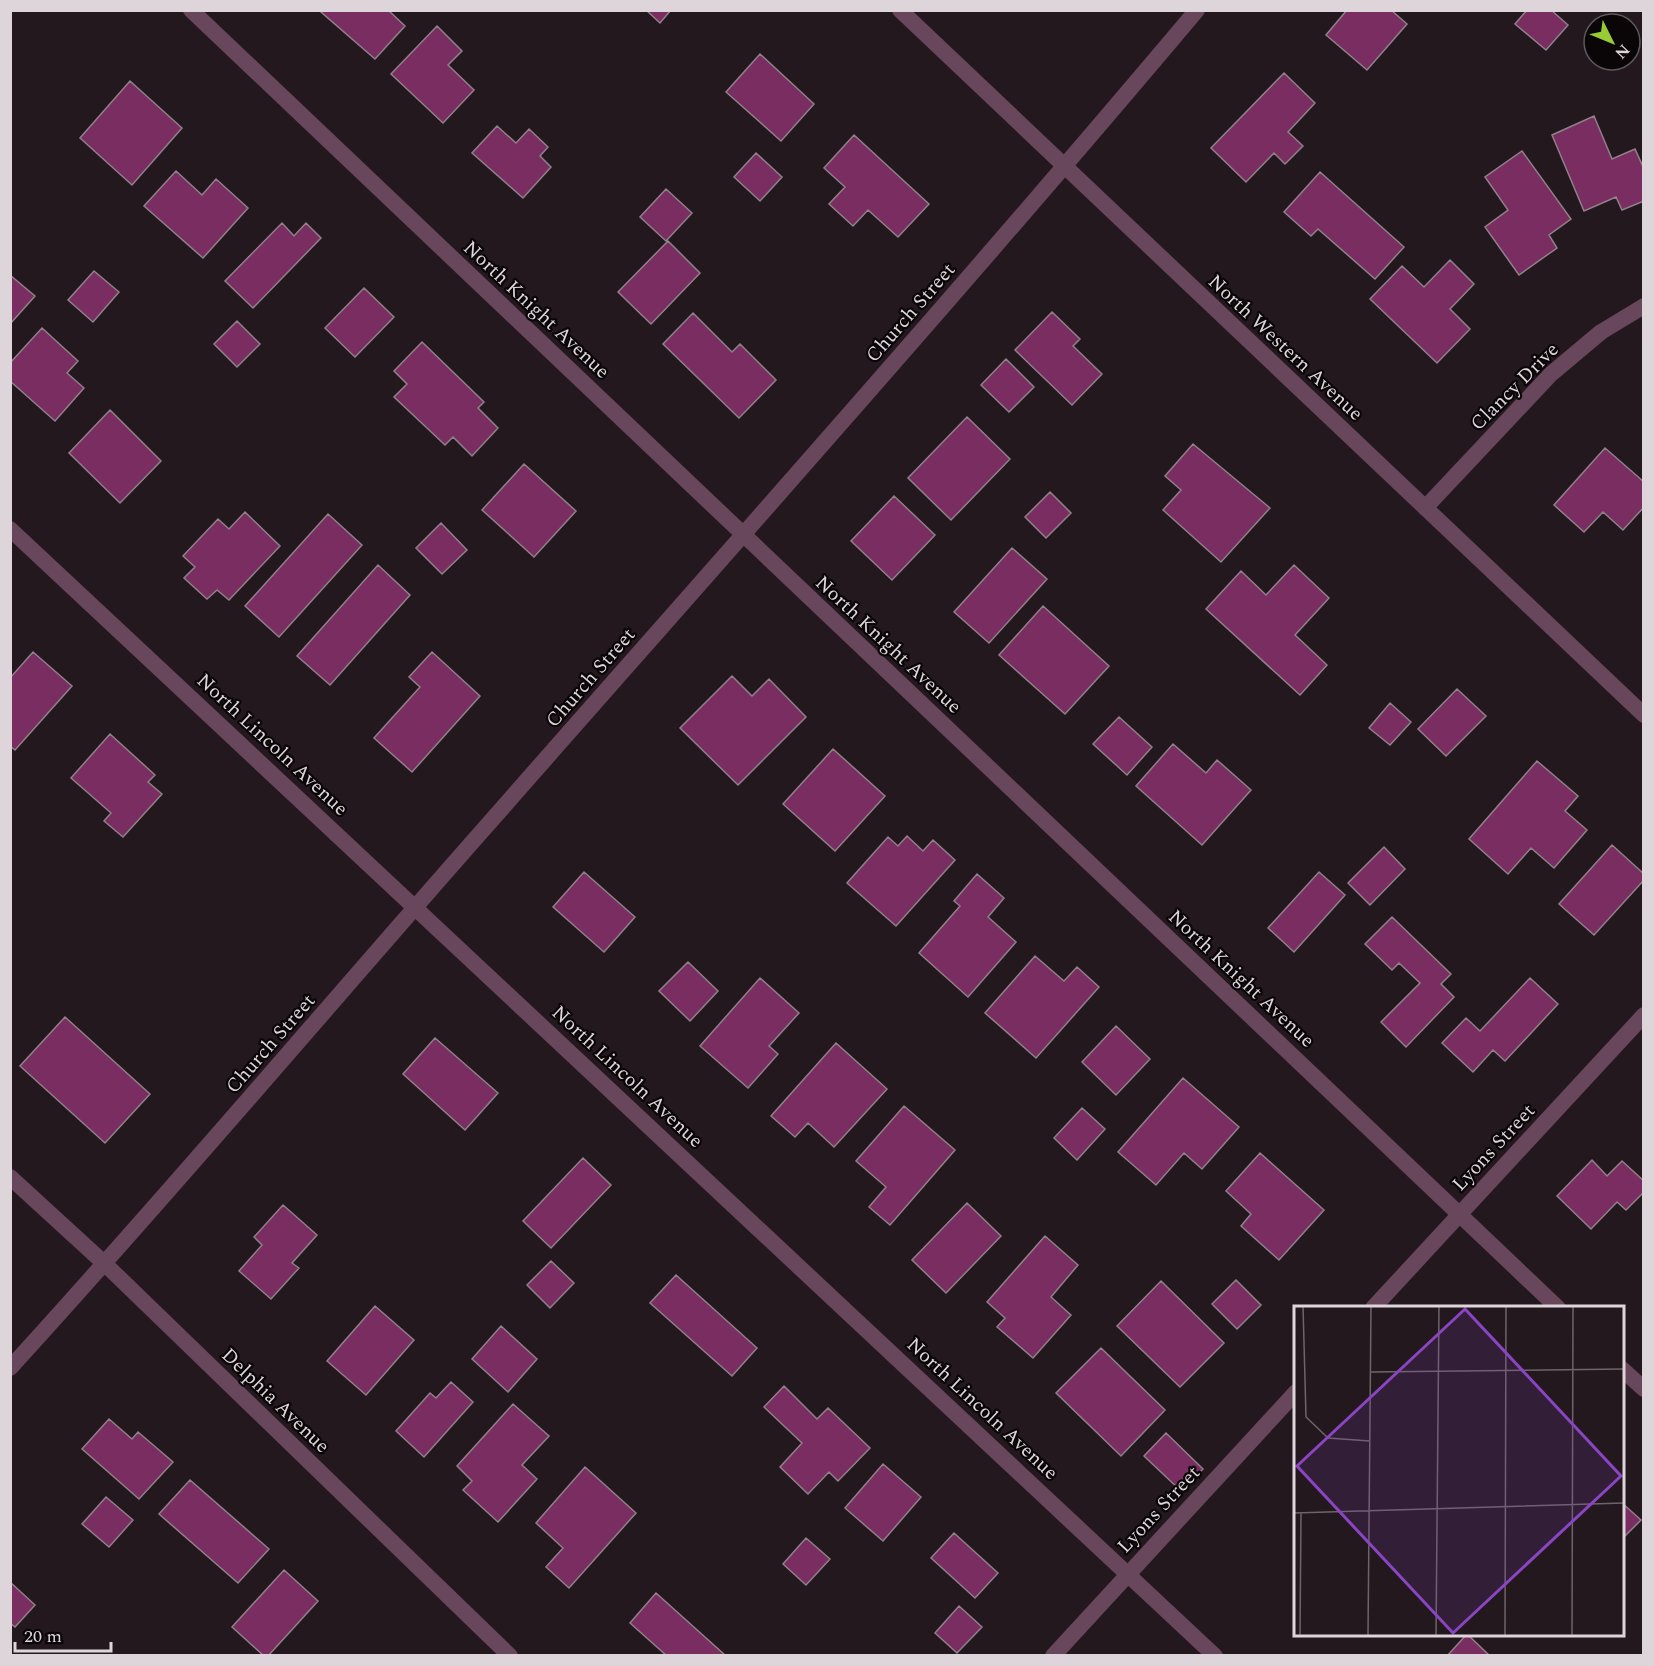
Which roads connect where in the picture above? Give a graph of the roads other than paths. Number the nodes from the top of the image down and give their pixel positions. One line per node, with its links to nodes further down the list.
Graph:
1 (191, 10): 8 (street, North Knight Avenue)
2 (900, 10): 4 (street, North Western Avenue)
3 (1197, 10): 4 (street, Church Street)
4 (1065, 167): 6 (street, North Western Avenue); 8 (street, Church Street)
5 (1644, 306): 6 (street, Clancy Drive)
6 (1425, 508): 9 (street, North Western Avenue)
7 (10, 529): 10 (street, North Lincoln Avenue)
8 (743, 534): 10 (street, Church Street); 13 (street, North Knight Avenue)
9 (1644, 715)
10 (416, 906): 14 (street, Church Street); 21 (street, North Lincoln Avenue)
11 (1644, 1015): 13 (street, Lyons Street)
12 (10, 1178): 14 (street, Delphia Avenue)
13 (1460, 1214): 15 (street, Lyons Street); 16 (street, North Knight Avenue)
14 (105, 1264): 17 (street, Church Street); 22 (street, Delphia Avenue)
15 (1375, 1306)
16 (1556, 1306)
17 (10, 1368)
18 (1624, 1370): 19 (street)
19 (1644, 1389)
20 (1294, 1394): 21 (street, Lyons Street)
21 (1128, 1573): 23 (street, Lyons Street); 24 (street, North Lincoln Avenue)
22 (510, 1656)
23 (1053, 1656)
24 (1215, 1656)

